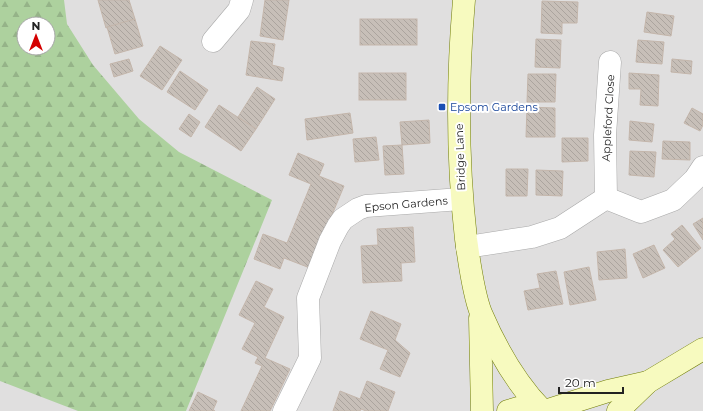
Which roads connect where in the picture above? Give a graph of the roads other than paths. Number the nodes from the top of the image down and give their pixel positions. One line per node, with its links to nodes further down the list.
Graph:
1 (242, 0): 3 (street)
2 (464, 0): 7 (street, Bridge Lane)
3 (213, 41)
4 (610, 62): 6 (street, Appleford Close)
5 (703, 167): 6 (street)
6 (606, 198): 8 (street)
7 (461, 199): 8 (street, Bridge Lane); 13 (street, Epson Gardens)
8 (467, 247): 9 (street, Bridge Lane)
9 (480, 312): 12 (street, Bridge Lane); 14 (street, Bridge Lane)
10 (703, 349): 11 (street)
11 (648, 382): 12 (street); 16 (street)
12 (544, 410): 15 (street)
13 (284, 411)
14 (482, 411)
15 (508, 411)
16 (618, 411)

